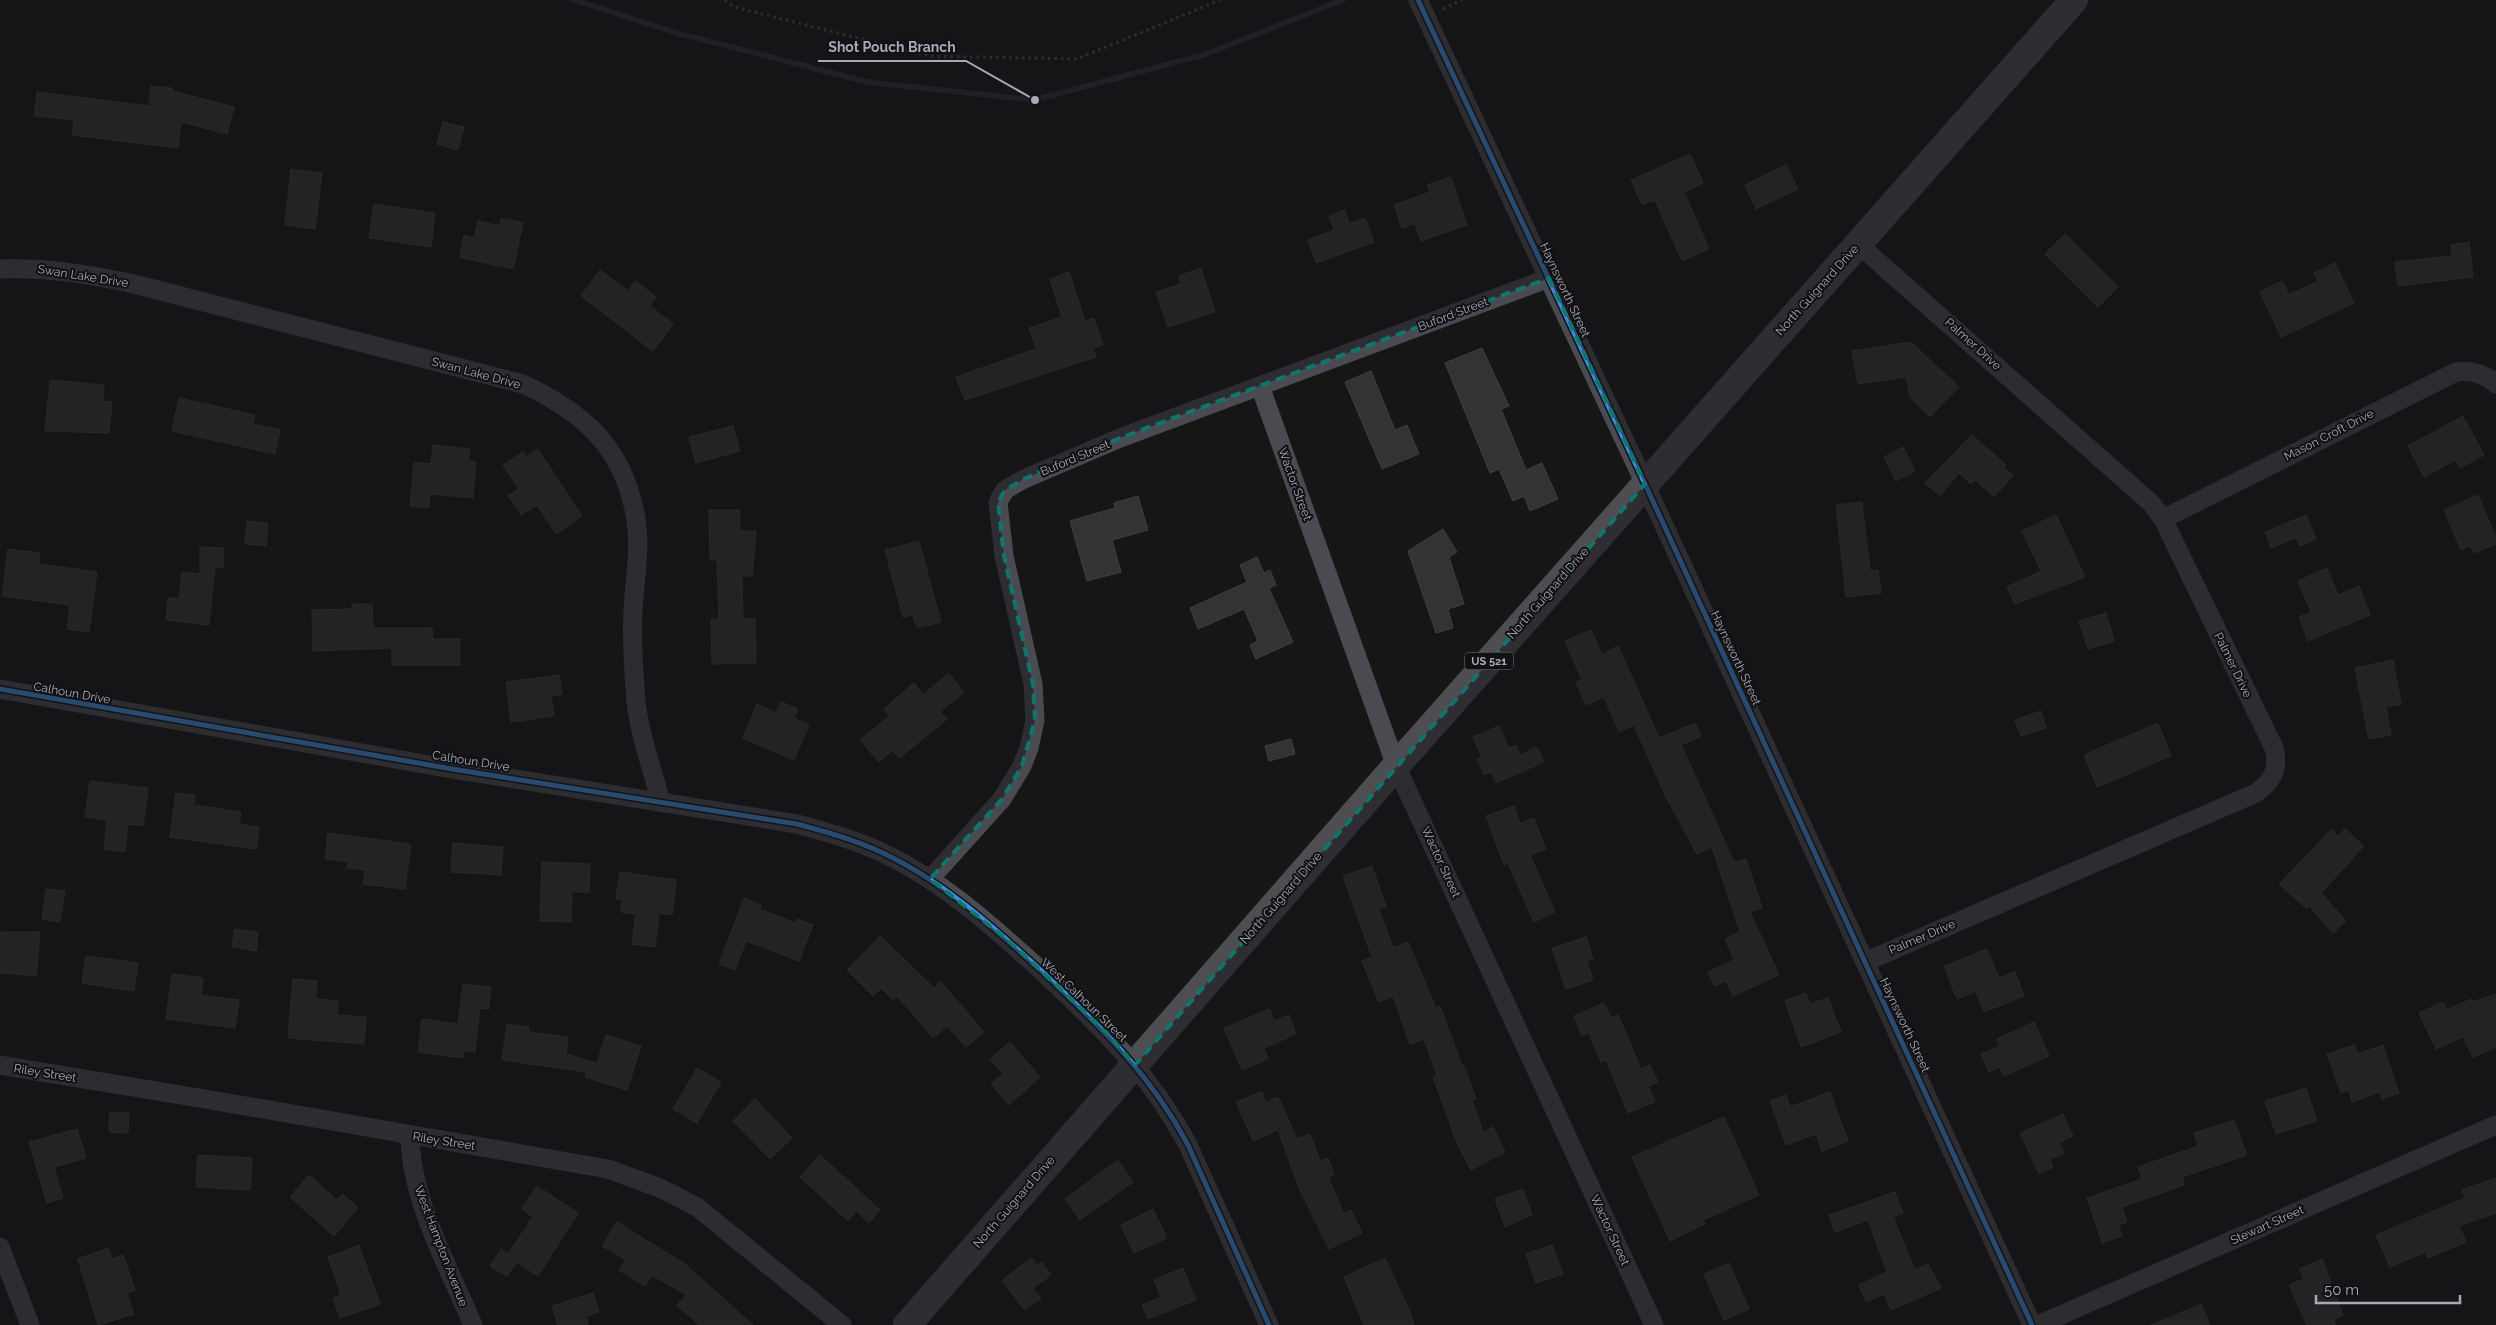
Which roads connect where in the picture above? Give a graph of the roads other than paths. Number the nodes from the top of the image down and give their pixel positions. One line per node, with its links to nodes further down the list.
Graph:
1 (2074, 0): 3 (highway, North Guignard Drive / US 521)
2 (1419, 2): 5 (street, Haynsworth Street)
3 (1858, 244): 8 (highway, North Guignard Drive / US 521); 9 (street, Palmer Drive)
4 (0, 268): 12 (street, Swan Lake Drive)
5 (1549, 278): 7 (street, Buford Street); 8 (street, Haynsworth Street)
6 (2496, 384): 9 (street, Mason Croft Drive)
7 (1260, 386): 11 (street, Wactor Street); 13 (street, Buford Street)
8 (1644, 484): 11 (highway, North Guignard Drive / US 521); 14 (street, Haynsworth Street)
9 (2163, 519): 14 (street, Palmer Drive)
10 (0, 689): 12 (street, Calhoun Drive)
11 (1396, 766): 16 (highway, North Guignard Drive / US 521); 25 (street, Wactor Street)
12 (661, 802): 13 (street, Calhoun Drive)
13 (930, 879): 16 (street, West Calhoun Street)
14 (1865, 962): 26 (street, Haynsworth Street)
15 (0, 1065): 18 (street, Riley Street)
16 (1135, 1065): 23 (highway, North Guignard Drive / US 521); 24 (street, West Calhoun Street)
17 (2496, 1125): 27 (street, Stewart Street)
18 (410, 1136): 21 (street, West Hampton Avenue); 22 (street, Riley Street)
19 (0, 1247): 20 (street)
20 (30, 1325)
21 (473, 1325)
22 (842, 1325)
23 (907, 1325)
24 (1269, 1325)
25 (1654, 1325)
26 (2032, 1325)
27 (2038, 1325)

